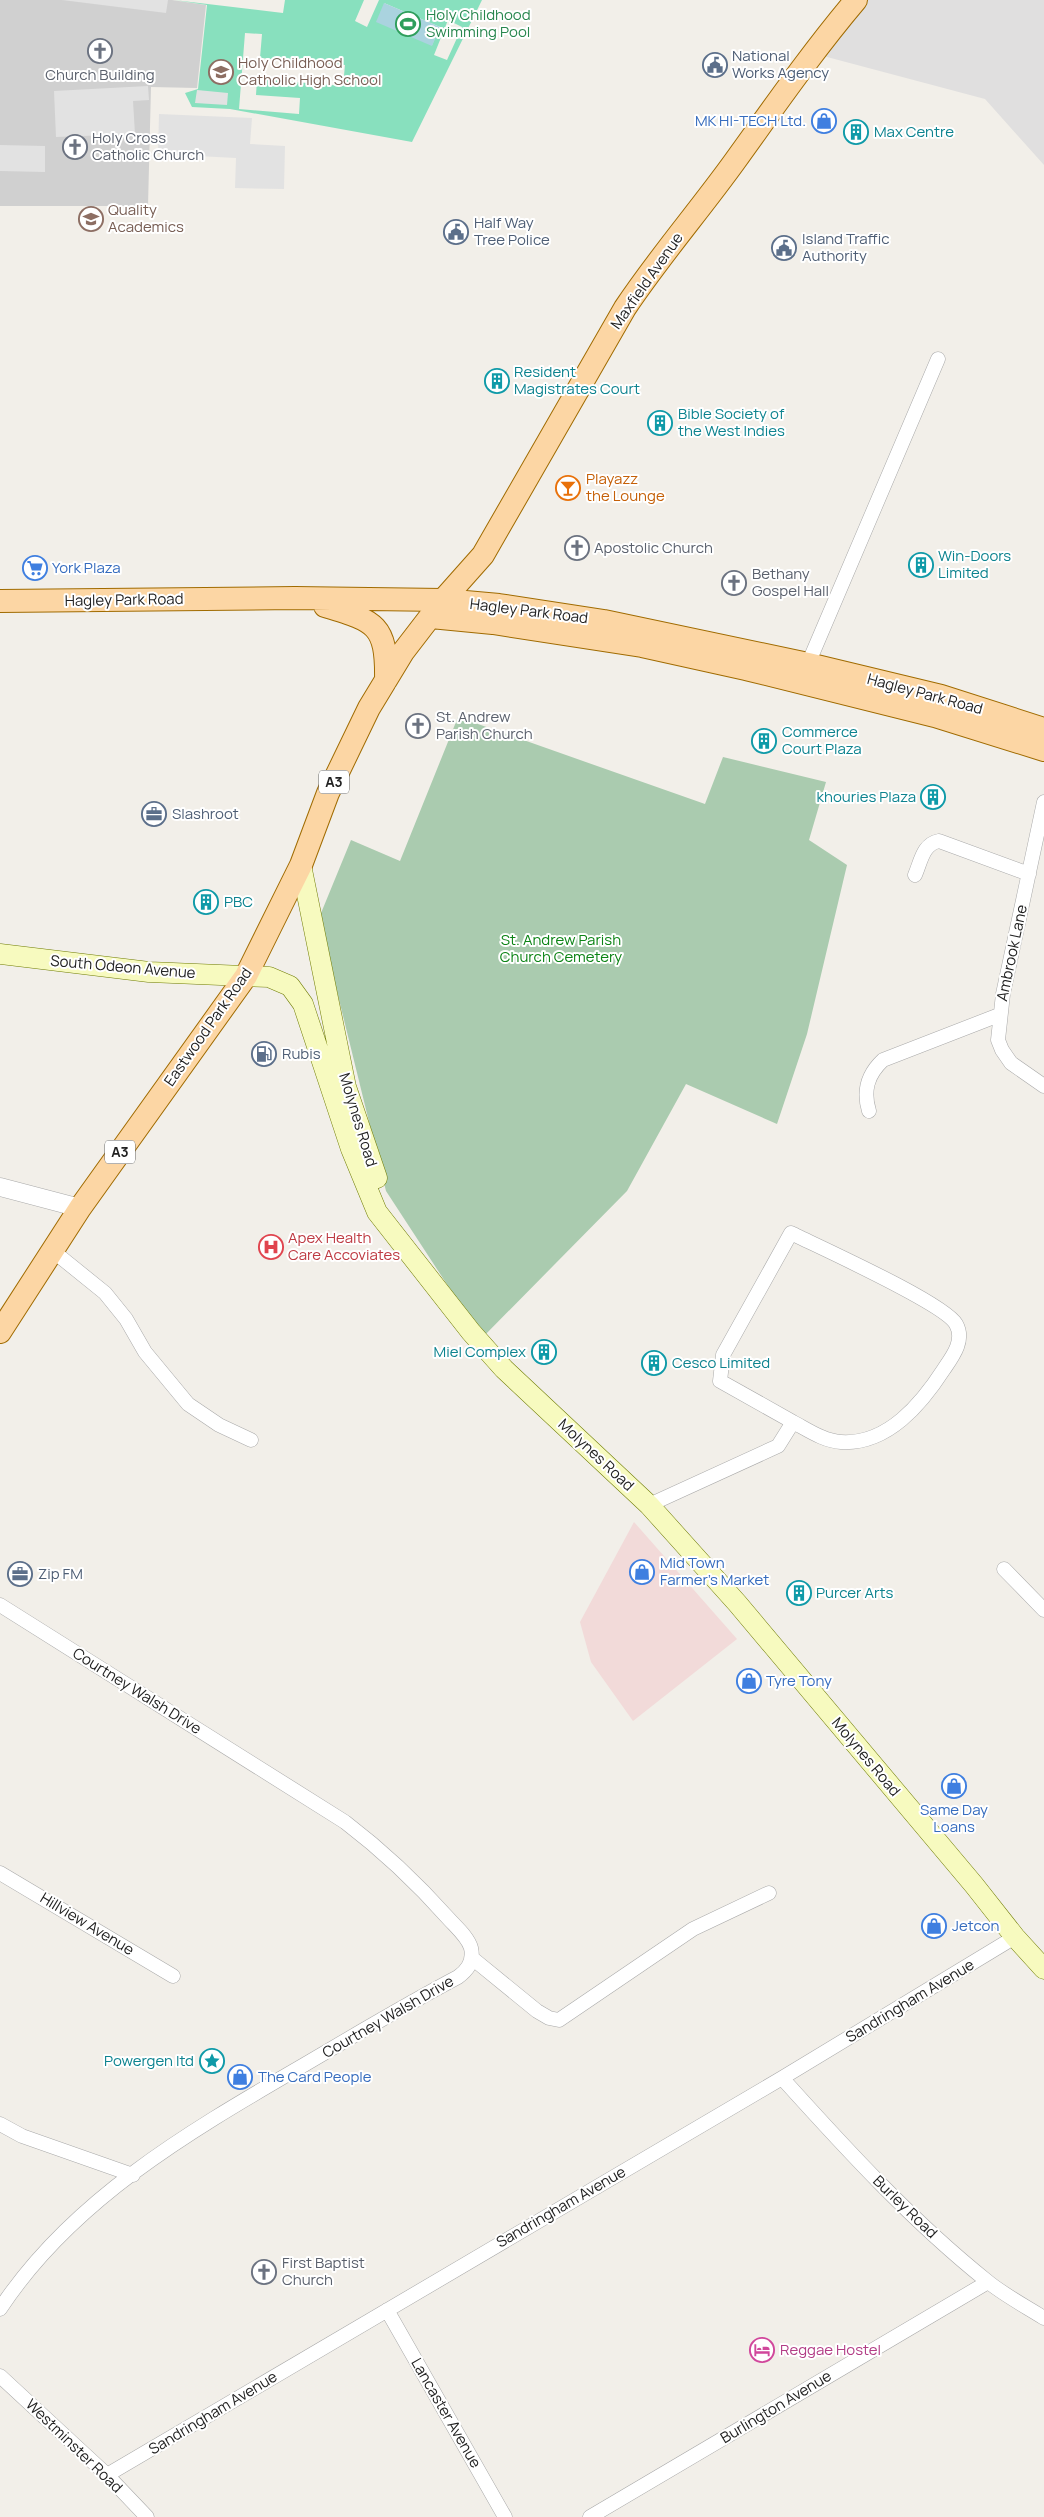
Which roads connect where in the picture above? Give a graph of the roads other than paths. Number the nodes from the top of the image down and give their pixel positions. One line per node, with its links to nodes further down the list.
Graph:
1 (856, 0): 5 (main road, Maxfield Avenue)
2 (938, 359): 6 (street)
3 (295, 598): 4 (main road, Hagley Park Road); 5 (main road, Hagley Park Road); 7 (main road)
4 (0, 601)
5 (437, 609): 6 (main road, Hagley Park Road); 7 (main road, Eastwood Park Road / A3); 9 (main road, Hagley Park Road)
6 (808, 664): 8 (main road, Hagley Park Road)
7 (386, 680): 11 (main road, Eastwood Park Road / A3)
8 (1044, 730)
9 (1044, 750)
10 (1044, 802): 12 (street, Ambrook Lane)
11 (301, 865): 15 (main road, Eastwood Park Road / A3); 21 (main road, Molynes Road)
12 (1029, 874): 13 (street); 16 (street, Ambrook Lane)
13 (915, 875)
14 (0, 954): 15 (main road, South Odeon Avenue)
15 (246, 976): 20 (main road, Eastwood Park Road / A3); 21 (main road, South Odeon Avenue)
16 (999, 1015): 17 (street, Ambrook Lane); 18 (street)
17 (1044, 1086)
18 (869, 1111)
19 (0, 1188): 20 (street)
20 (80, 1208): 22 (main road, Eastwood Park Road / A3)
21 (392, 1230): 26 (main road, Molynes Road)
22 (53, 1251): 23 (main road, Eastwood Park Road / A3); 25 (street)
23 (0, 1332)
24 (793, 1422): 24 (street); 26 (street)
25 (251, 1440)
26 (649, 1505): 32 (main road, Molynes Road)
27 (1004, 1569): 29 (street)
28 (0, 1605): 33 (street, Courtney Walsh Drive)
29 (1044, 1610)
30 (0, 1873): 35 (street, Hillview Avenue)
31 (769, 1893): 33 (street)
32 (1015, 1937): 34 (main road, Molynes Road); 36 (street, Sandringham Avenue)
33 (472, 1958): 38 (street, Courtney Walsh Drive)
34 (1044, 1969)
35 (173, 1976)
36 (782, 2078): 39 (street, Burley Road); 41 (street, Sandringham Avenue)
37 (0, 2124): 38 (street)
38 (133, 2174): 40 (street, Courtney Walsh Drive)
39 (988, 2282): 42 (street, Burley Road); 47 (street, Burlington Avenue)
40 (0, 2309)
41 (386, 2310): 44 (street, Sandringham Avenue); 46 (street, Lancaster Avenue)
42 (1044, 2318)
43 (0, 2376): 44 (street, Westminster Road)
44 (107, 2476): 45 (street, Westminster Road)
45 (146, 2517)
46 (505, 2517)
47 (590, 2517)

